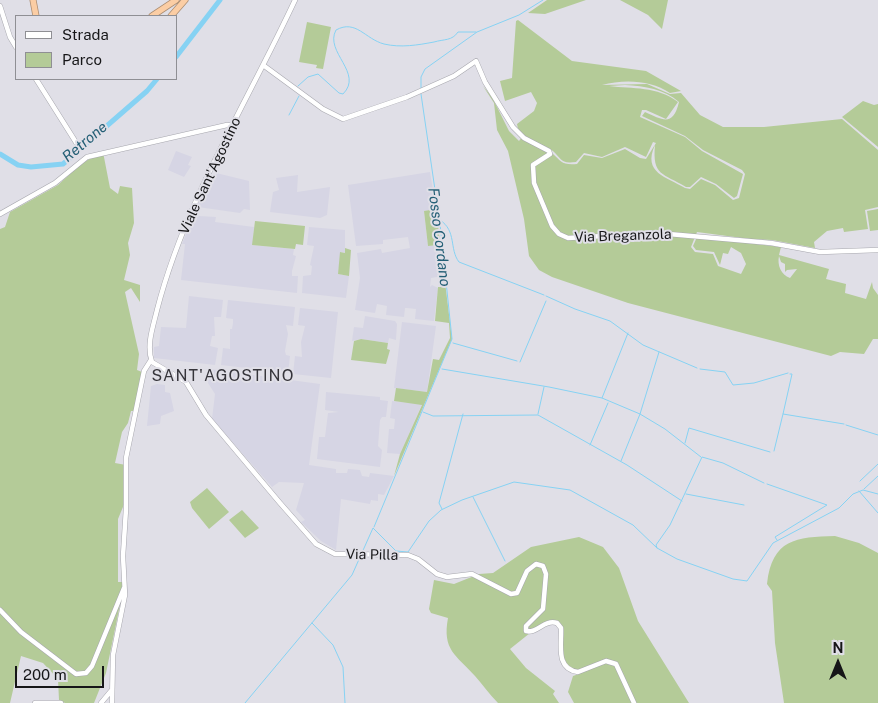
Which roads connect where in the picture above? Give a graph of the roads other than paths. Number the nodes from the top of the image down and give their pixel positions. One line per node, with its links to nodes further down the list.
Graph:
1 (32, 0): 7 (highway)
2 (172, 0): 8 (highway)
3 (176, 0): 8 (highway)
4 (183, 0): 9 (highway)
5 (295, 0): 11 (street, Viale Sant'Agostino)
6 (0, 6): 10 (street)
7 (34, 15)
8 (154, 15)
9 (172, 15)
10 (15, 45)
11 (263, 64): 13 (street, Viale Sant'Agostino); 16 (street, Via Breganzola)
12 (37, 80): 14 (street)
13 (234, 126): 15 (street); 17 (street, Viale Sant'Agostino)
14 (77, 144)
15 (0, 214)
16 (878, 250)
17 (152, 362): 18 (street); 25 (street, Via Pilla)
18 (124, 586): 19 (street); 20 (street)
19 (0, 610)
20 (112, 687): 23 (street); 24 (street)
21 (35, 703): 22 (street)
22 (61, 703)
23 (101, 703)
24 (112, 703)
25 (634, 703)

